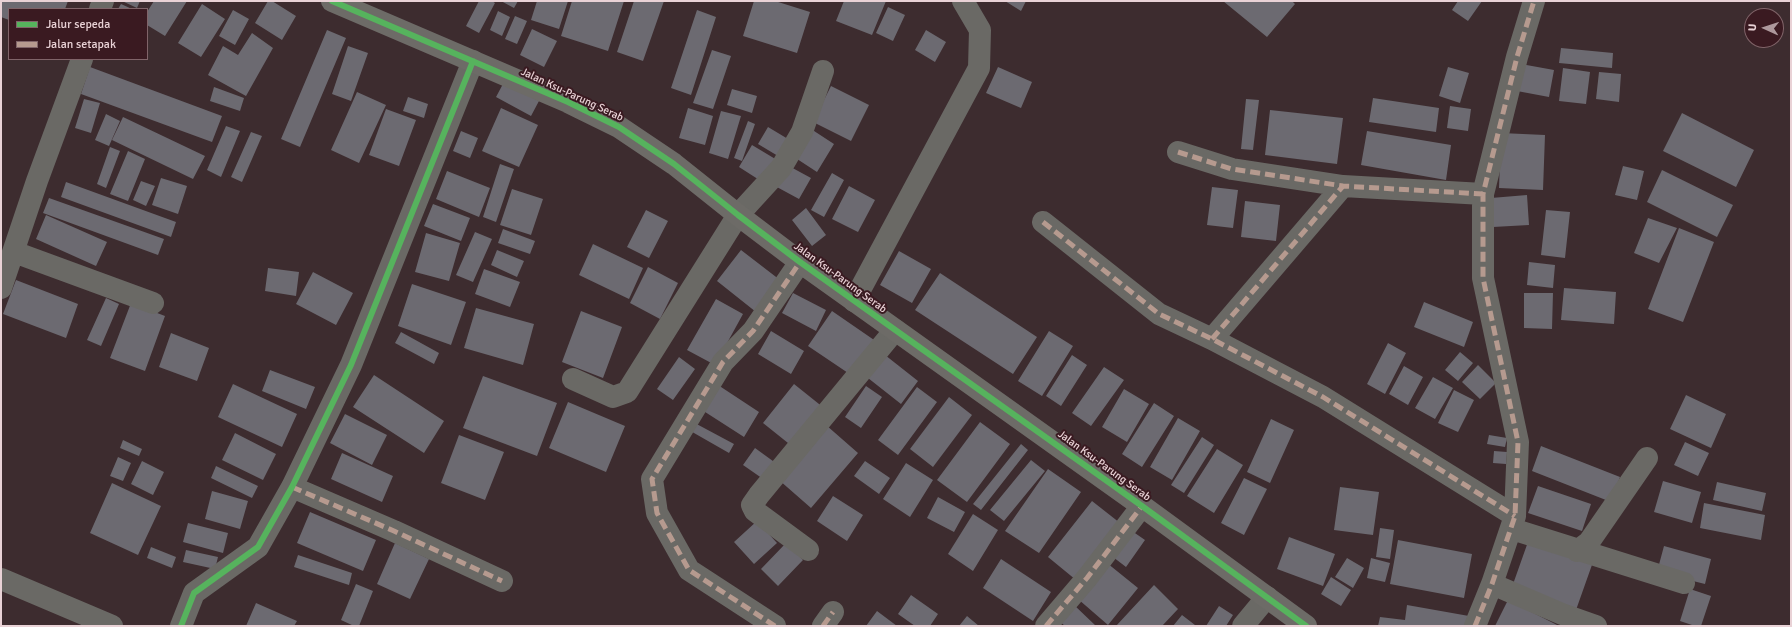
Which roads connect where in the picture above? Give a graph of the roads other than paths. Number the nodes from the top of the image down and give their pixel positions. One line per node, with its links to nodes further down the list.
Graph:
1 (332, 1): 5 (street, Jalan Ksu-Parung Serab)
2 (963, 1): 15 (street)
3 (1532, 7): 9 (street)
4 (82, 60): 12 (street)
5 (473, 61): 10 (street, Jalan Ksu-Parung Serab); 21 (street)
6 (823, 72): 10 (street)
7 (1178, 152): 8 (street)
8 (1343, 186): 9 (street); 18 (street)
9 (1483, 194): 23 (street)
10 (738, 215): 13 (street, Jalan Ksu-Parung Serab); 19 (street)
11 (1044, 222): 18 (street)
12 (14, 252): 14 (street); 16 (street)
13 (800, 262): 15 (street, Jalan Ksu-Parung Serab); 33 (street)
14 (1, 288)
15 (854, 301): 17 (street, Jalan Ksu-Parung Serab)
16 (153, 303)
17 (895, 330): 22 (street, Jalan Ksu-Parung Serab); 24 (street)
18 (1212, 339): 23 (street)
19 (573, 379)
20 (1647, 458): 25 (street)
21 (292, 487): 27 (street); 32 (street)
22 (1142, 506): 30 (street, Jalan Ksu-Parung Serab); 34 (street)
23 (1513, 522): 25 (street); 29 (street)
24 (808, 550)
25 (1577, 551): 28 (street)
26 (1, 579): 31 (street)
27 (502, 581)
28 (1684, 583)
29 (1492, 584): 37 (street); 38 (street)
30 (1267, 597): 35 (street); 36 (street, Jalan Ksu-Parung Serab)
31 (112, 626)
32 (181, 626)
33 (775, 626)
34 (1046, 626)
35 (1243, 626)
36 (1306, 626)
37 (1475, 626)
38 (1596, 626)

